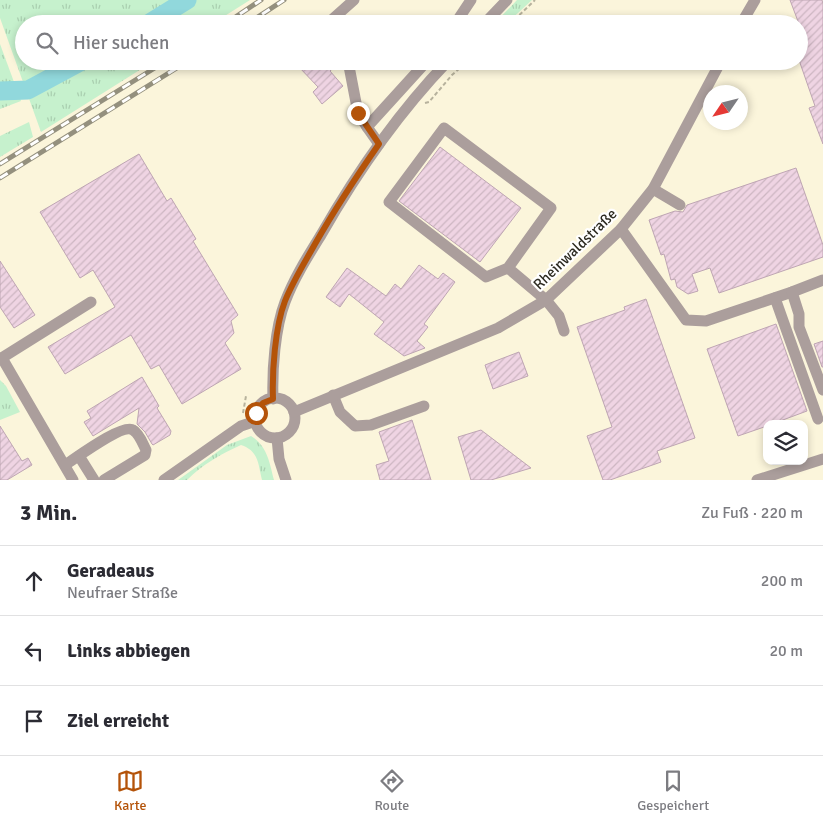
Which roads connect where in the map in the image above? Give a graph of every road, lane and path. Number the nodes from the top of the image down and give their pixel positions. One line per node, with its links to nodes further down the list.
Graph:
1 (354, 0): 6 (street)
2 (471, 0): 7 (street)
3 (508, 0): 8 (street)
4 (536, 0): 9 (path)
5 (754, 0): 10 (street)
6 (337, 15)
7 (461, 15)
8 (493, 15)
9 (520, 15)
10 (746, 15)
11 (350, 70): 15 (street)
12 (419, 70): 15 (street)
13 (440, 70): 16 (street)
14 (716, 70): 17 (street, Rheinwaldstraße)
15 (367, 127): 16 (street)
16 (379, 144): 31 (street)
17 (652, 189): 18 (street); 19 (street, Rheinwaldstraße)
18 (680, 205)
19 (621, 229): 23 (street); 24 (street, Rheinwaldstraße)
20 (508, 268): 20 (street); 24 (street)
21 (823, 280): 22 (street)
22 (792, 292): 23 (street); 28 (street)
23 (775, 298): 34 (street)
24 (546, 300): 26 (street); 30 (street, Rheinwaldstraße)
25 (91, 302): 27 (street)
26 (564, 331)
27 (1, 359): 40 (street)
28 (823, 390)
29 (246, 396): 36 (path)
30 (333, 396): 32 (street); 33 (street, Rheinwaldstraße)
31 (273, 399): 33 (street); 35 (street)
32 (424, 406)
33 (294, 412): 37 (street)
34 (818, 419)
35 (256, 422): 36 (street); 37 (street)
36 (241, 426): 44 (street)
37 (276, 438): 45 (street)
38 (79, 456): 40 (street); 42 (street); 43 (street)
39 (823, 459): 46 (street)
40 (64, 465): 41 (street)
41 (73, 480)
42 (94, 480)
43 (104, 480)
44 (164, 480)
45 (286, 480)
46 (757, 480)

